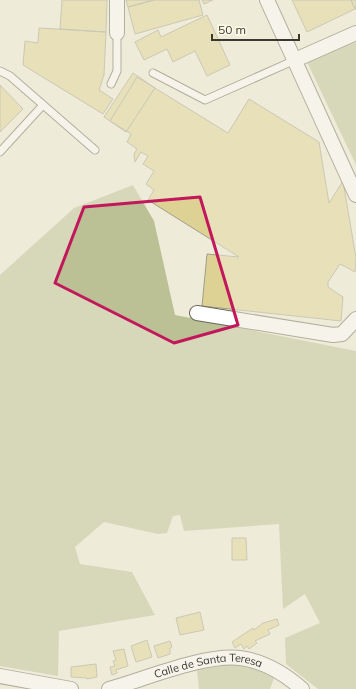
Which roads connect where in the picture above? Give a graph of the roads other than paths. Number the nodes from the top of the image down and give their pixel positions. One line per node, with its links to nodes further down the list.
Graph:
1 (117, 0): 3 (street)
2 (267, 0): 5 (street)
3 (117, 32): 8 (lane)
4 (356, 33): 5 (street)
5 (295, 60): 7 (lane); 12 (street)
6 (0, 71): 9 (lane)
7 (153, 73)
8 (111, 84)
9 (43, 105): 10 (lane); 11 (lane)
10 (96, 150)
11 (0, 152)
12 (356, 194)
13 (197, 313): 14 (street)
14 (356, 319)
15 (0, 676): 16 (street)
16 (71, 689)
17 (109, 689): 18 (street, Calle de Santa Teresa)
18 (302, 689)

